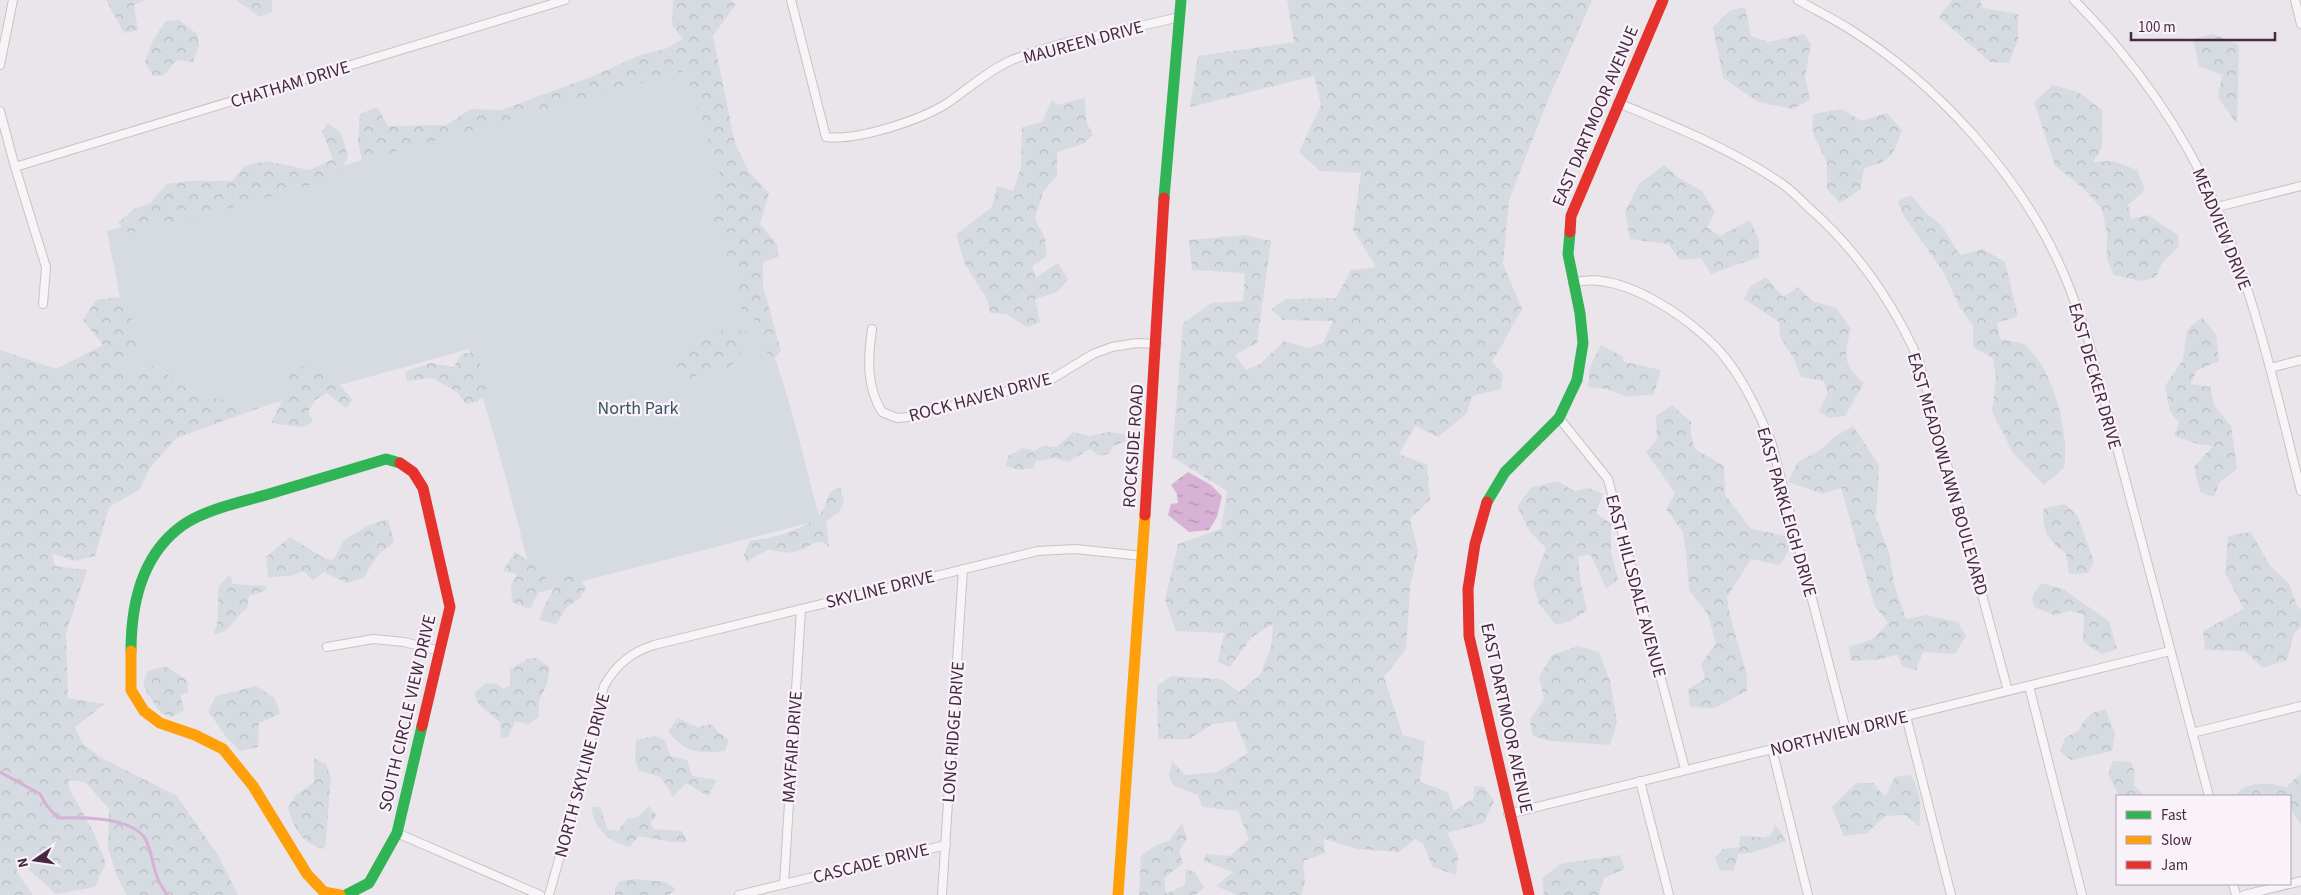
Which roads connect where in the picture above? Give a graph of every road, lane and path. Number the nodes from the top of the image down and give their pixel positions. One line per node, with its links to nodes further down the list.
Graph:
1 (13, 0): 11 (street)
2 (565, 0): 14 (street, CHATHAM DRIVE)
3 (791, 0): 9 (street, MAUREEN DRIVE)
4 (1181, 0): 9 (street, ROCKSIDE ROAD)
5 (1663, 0): 12 (street, EAST DARTMOOR AVENUE)
6 (1798, 0): 30 (street, EAST DECKER DRIVE)
7 (2074, 0): 16 (street, MEADVIEW DRIVE)
8 (2295, 0): 10 (street)
9 (1179, 17): 20 (street, ROCKSIDE ROAD)
10 (2301, 24)
11 (0, 65)
12 (1618, 102): 17 (street, EAST DARTMOOR AVENUE); 33 (street, EAST MEADOWLAWN BOULEVARD)
13 (0, 111): 14 (street)
14 (15, 167): 18 (street)
15 (2301, 186): 16 (street)
16 (2217, 207): 22 (street, MEADVIEW DRIVE)
17 (1573, 283): 23 (street, EAST DARTMOOR AVENUE); 36 (street, EAST PARKLEIGH DRIVE)
18 (43, 304)
19 (872, 329): 20 (street, ROCK HAVEN DRIVE)
20 (1157, 344): 25 (street, ROCKSIDE ROAD)
21 (2301, 360): 22 (street)
22 (2270, 368): 24 (street, MEADVIEW DRIVE)
23 (1559, 418): 39 (street, EAST HILLSDALE AVENUE); 42 (street, EAST DARTMOOR AVENUE)
24 (2301, 491)
25 (1143, 556): 26 (street, SKYLINE DRIVE); 53 (street, ROCKSIDE ROAD)
26 (963, 569): 27 (street, SKYLINE DRIVE); 44 (street, LONG RIDGE DRIVE)
27 (801, 609): 31 (street, SKYLINE DRIVE); 45 (street, MAYFAIR DRIVE)
28 (327, 647): 29 (street)
29 (440, 651): 43 (street, SOUTH CIRCLE VIEW DRIVE); 47 (street, SOUTH CIRCLE VIEW DRIVE)
30 (2170, 651): 32 (street, NORTHVIEW DRIVE); 37 (street, EAST DECKER DRIVE)
31 (623, 661): 50 (street, NORTH SKYLINE DRIVE)
32 (2029, 686): 33 (street, NORTHVIEW DRIVE); 58 (street)
33 (2008, 691): 35 (street, NORTHVIEW DRIVE)
34 (2301, 706): 37 (street)
35 (1906, 716): 36 (street, NORTHVIEW DRIVE); 57 (street)
36 (1846, 730): 38 (street, NORTHVIEW DRIVE)
37 (2192, 732): 41 (street, EAST DECKER DRIVE)
38 (1772, 749): 39 (street, NORTHVIEW DRIVE); 56 (street)
39 (1684, 769): 40 (street, NORTHVIEW DRIVE)
40 (1640, 782): 42 (street, NORTHVIEW DRIVE); 55 (street)
41 (2209, 795)
42 (1508, 814): 54 (street, EAST DARTMOOR AVENUE)
43 (397, 833): 48 (street, SOUTH CIRCLE VIEW DRIVE); 49 (street)
44 (946, 845): 45 (street, CASCADE DRIVE); 52 (street, LONG RIDGE DRIVE)
45 (784, 884): 51 (street, CASCADE DRIVE)
46 (2286, 885): 59 (street)
47 (340, 895)
48 (346, 895)
49 (540, 895)
50 (549, 895)
51 (739, 895)
52 (942, 895)
53 (1118, 895)
54 (1529, 895)
55 (1669, 895)
56 (1808, 895)
57 (1951, 895)
58 (2082, 895)
59 (2244, 895)

